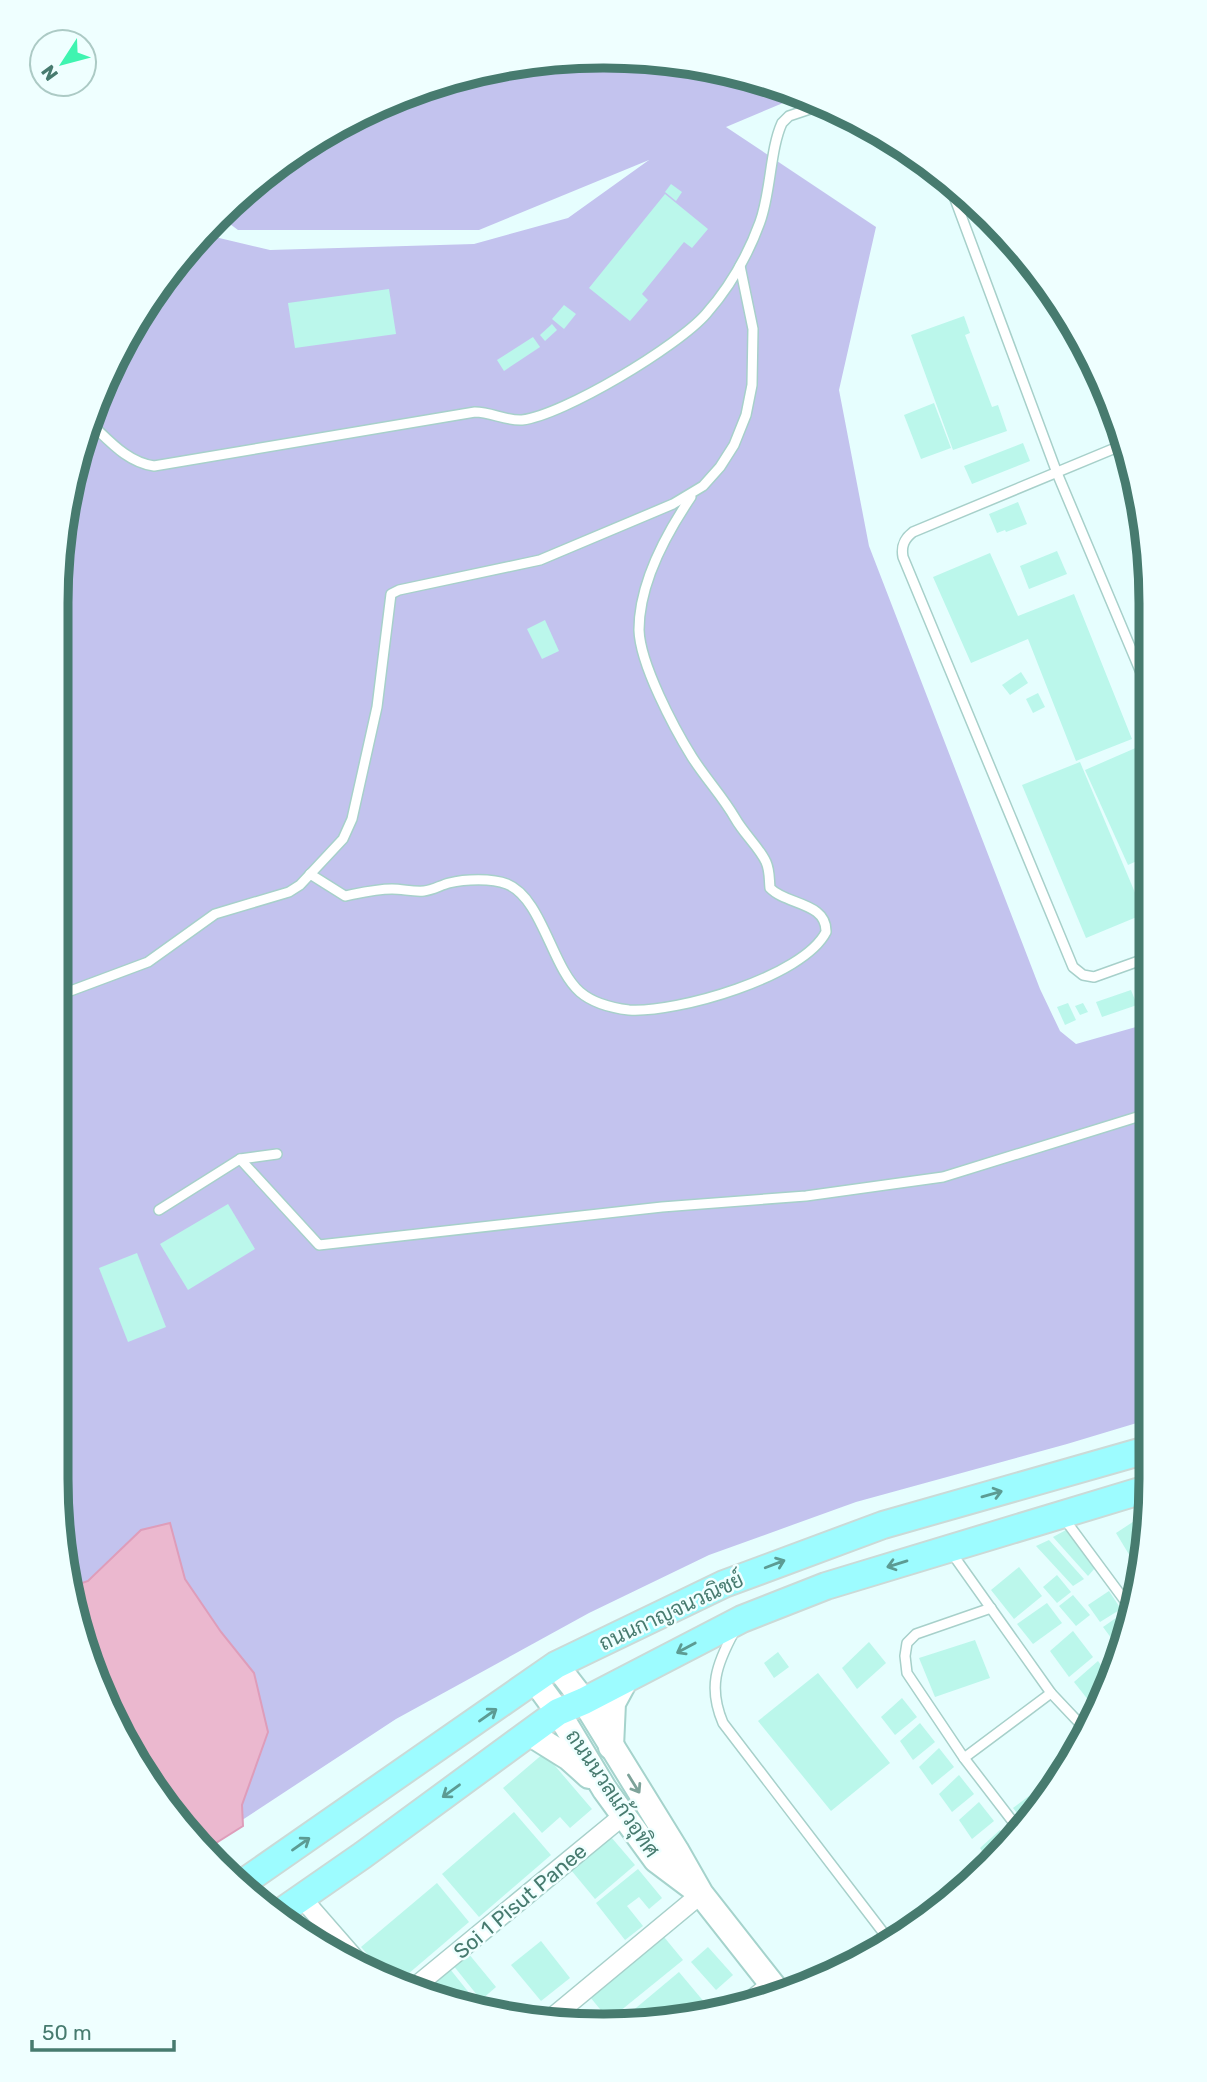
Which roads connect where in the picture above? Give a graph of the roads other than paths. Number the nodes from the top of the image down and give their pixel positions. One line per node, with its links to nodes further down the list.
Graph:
1 (809, 109): 3 (lane)
2 (956, 201): 6 (lane)
3 (740, 266): 4 (lane); 7 (lane)
4 (98, 429)
5 (1116, 448): 6 (lane)
6 (1057, 473): 8 (lane); 10 (lane)
7 (694, 492): 9 (lane); 9 (lane)
8 (1139, 668)
9 (310, 874): 11 (lane)
10 (1139, 961)
11 (68, 992)
12 (1139, 1117): 14 (lane)
13 (277, 1154): 14 (lane)
14 (240, 1159): 15 (lane)
15 (159, 1210)
16 (1139, 1452): 23 (main road, ถนนกาญจนวณิชย์, one-way to 16)
17 (1139, 1491): 18 (main road, ถนนกาญจนวณิชย์)
18 (1060, 1513): 19 (main road, ถนนกาญจนวณิชย์); 20 (lane)
19 (948, 1548): 21 (lane); 22 (main road, ถนนกาญจนวณิชย์, one-way to 22)
20 (1124, 1600)
21 (991, 1608): 26 (lane); 32 (lane)
22 (742, 1619): 24 (main road, ถนนกาญจนวณิชย์, one-way to 24); 40 (lane)
23 (556, 1665): 25 (main road, ถนนกาญจนวณิชย์); 27 (street, ถนนนวลแก้วอุทิศ)
24 (626, 1679): 27 (main road, ถนนกาญจนวณิชย์); 31 (street)
25 (536, 1682): 28 (street, ถนนนวลแก้วอุทิศ); 36 (main road, ถนนกาญจนวณิชย์, one-way to 25)
26 (1051, 1693): 29 (lane); 32 (lane)
27 (584, 1702): 28 (main road, ถนนกาญจนวณิชย์); 31 (street, ถนนนวลแก้วอุทิศ)
28 (558, 1712): 30 (main road, ถนนกาญจนวณิชย์); 33 (street, ถนนนวลแก้วอุทิศ)
29 (1080, 1723)
30 (528, 1733): 33 (street); 38 (main road, ถนนกาญจนวณิชย์, one-way to 38)
31 (611, 1746): 37 (street, ถนนนวลแก้วอุทิศ, one-way to 37)
32 (964, 1758): 35 (lane)
33 (605, 1790): 34 (street, ถนนนวลแก้วอุทิศ)
34 (624, 1815): 37 (street, ถนนนวลแก้วอุทิศ); 42 (street, Soi 1 Pisut Panee)
35 (1013, 1822)
36 (249, 1879)
37 (701, 1894): 43 (street, ถนนนวลแก้วอุทิศ); 44 (street)
38 (301, 1897): 39 (main road, ถนนกาญจนวณิชย์); 41 (street)
39 (285, 1909)
40 (884, 1934)
41 (344, 1947)
42 (422, 1981)
43 (766, 1988)
44 (559, 2012)

